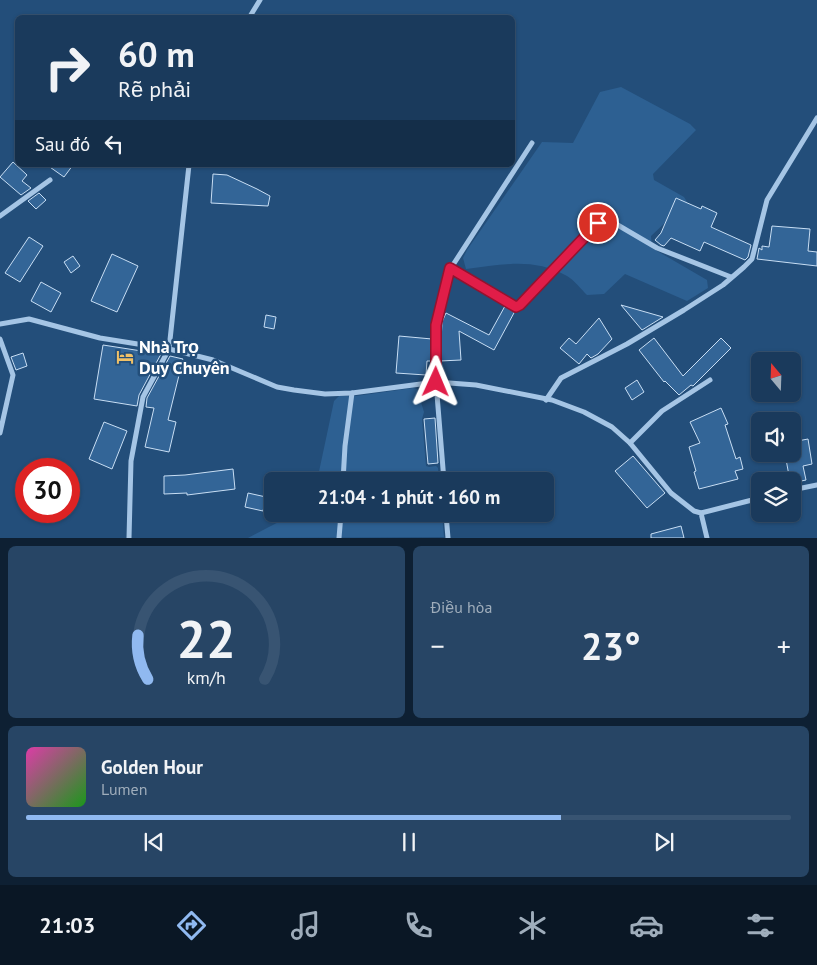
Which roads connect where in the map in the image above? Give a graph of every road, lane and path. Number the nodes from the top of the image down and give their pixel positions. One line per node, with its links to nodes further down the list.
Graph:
1 (260, 0): 2 (street)
2 (251, 15)
3 (817, 118): 9 (street)
4 (532, 143): 8 (street)
5 (189, 167): 12 (street)
6 (50, 180): 7 (street)
7 (0, 216)
8 (450, 268): 9 (street); 14 (street)
9 (731, 277): 16 (street)
10 (0, 324): 12 (street)
11 (0, 339): 17 (street)
12 (169, 348): 15 (street); 27 (street)
13 (710, 380): 18 (street)
14 (436, 382): 15 (street); 16 (street); 20 (street)
15 (352, 393): 19 (street)
16 (546, 400): 18 (street)
17 (0, 433)
18 (630, 443): 24 (street)
19 (344, 472)
20 (443, 472)
21 (817, 484): 22 (street)
22 (801, 488)
23 (751, 500): 24 (street)
24 (701, 512): 30 (street)
25 (340, 522): 28 (street)
26 (447, 522): 29 (street)
27 (129, 538)
28 (338, 538)
29 (448, 538)
30 (707, 538)

